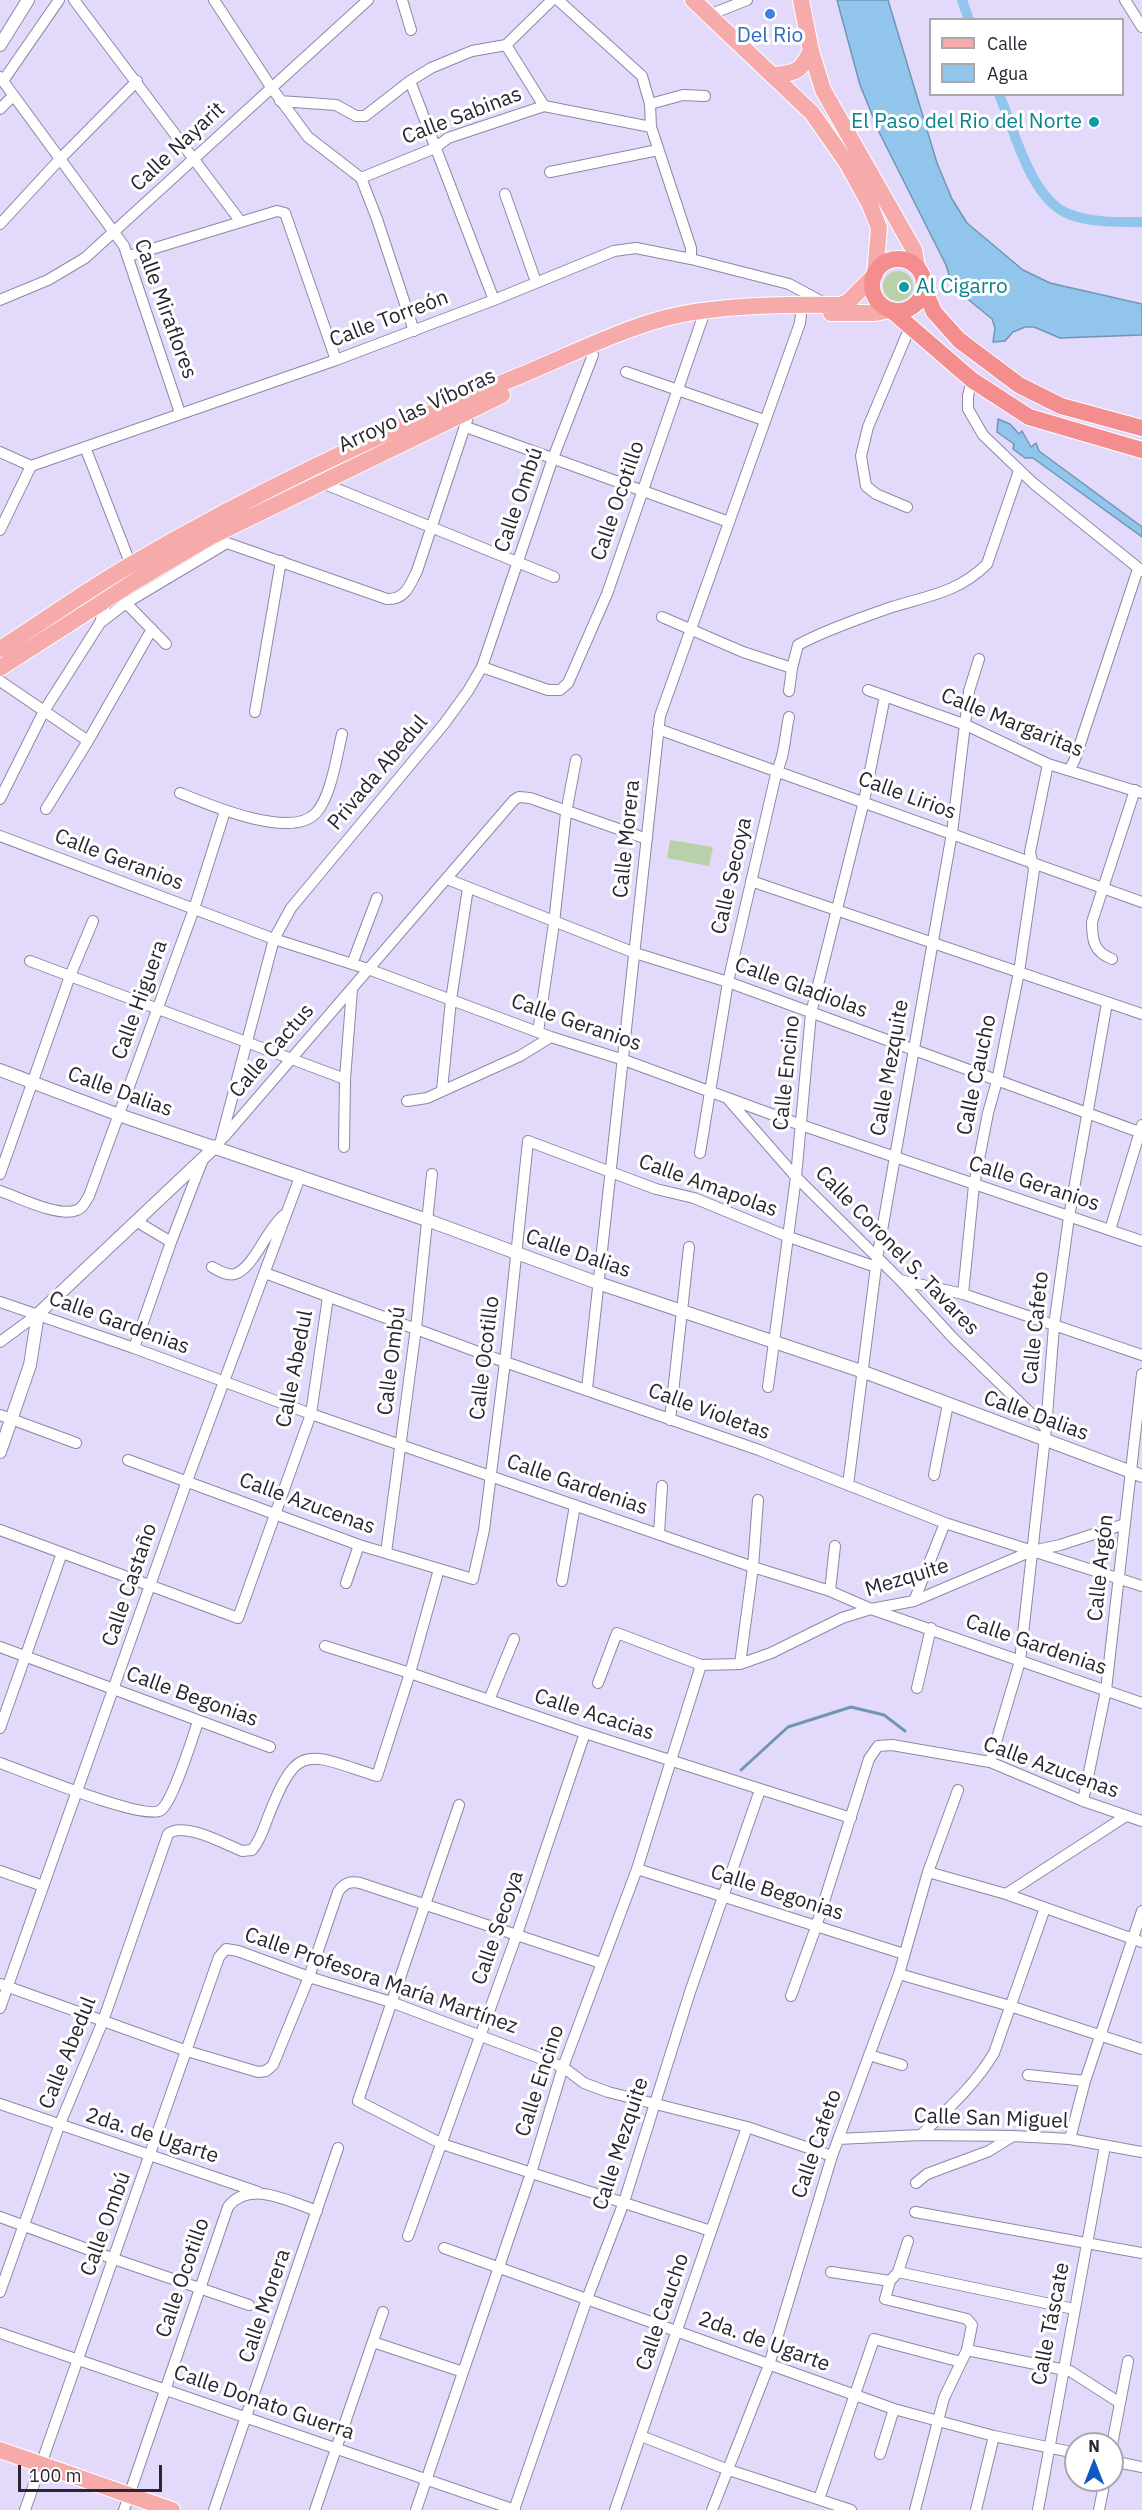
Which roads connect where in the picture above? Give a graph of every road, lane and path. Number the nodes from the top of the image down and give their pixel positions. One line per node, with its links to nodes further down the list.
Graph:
1 (28, 0): 16 (street)
2 (59, 0): 20 (street)
3 (74, 0): 21 (street)
4 (368, 0): 23 (street, Calle Nayarit)
5 (402, 0): 15 (street)
6 (552, 0): 17 (street)
7 (558, 0): 27 (street)
8 (693, 0): 13 (main road)
9 (747, 0): 13 (street)
10 (801, 0): 18 (main road)
11 (1125, 0): 14 (street)
12 (219, 2): 23 (street)
13 (709, 15): 19 (main road)
14 (1142, 27)
15 (411, 30)
16 (0, 45)
17 (506, 45): 22 (street); 28 (street)
18 (811, 51): 19 (main road); 43 (main road)
19 (774, 75): 44 (main road)
20 (2, 79): 24 (street, Calle Miraflores)
21 (136, 81): 33 (street); 34 (street)
22 (410, 81): 26 (street); 31 (street)
23 (271, 87): 26 (street); 34 (street, Calle Nayarit)
24 (13, 96): 29 (street); 33 (street, Calle Miraflores)
25 (705, 96): 27 (street)
26 (280, 100): 36 (street)
27 (650, 104): 30 (street)
28 (544, 106): 30 (street, Calle Sabinas); 31 (street, Calle Sabinas)
29 (0, 109)
30 (651, 127): 32 (street)
31 (435, 148): 36 (street, Calle Sabinas); 48 (street)
32 (658, 150): 35 (street); 42 (street)
33 (60, 159): 39 (street); 40 (street, Calle Miraflores)
34 (195, 159): 38 (street); 40 (street, Calle Nayarit)
35 (550, 172)
36 (361, 178): 54 (street)
37 (505, 194): 45 (street)
38 (241, 222): 41 (street); 56 (street)
39 (0, 225)
40 (114, 233): 41 (street, Calle Miraflores); 47 (street, Calle Nayarit)
41 (129, 256): 61 (street, Calle Miraflores)
42 (691, 259): 45 (street, Calle Torreón); 49 (street, Calle Torreón)
43 (917, 267): 44 (highway); 46 (highway)
44 (874, 274): 49 (main road, Arroyo las Víboras); 50 (highway)
45 (536, 282): 48 (street, Calle Torreón)
46 (924, 289): 50 (highway); 64 (highway)
47 (0, 300)
48 (494, 300): 54 (street, Calle Torreón)
49 (828, 309): 50 (main road, Arroyo las Víboras); 51 (main road, Arroyo las Víboras); 52 (main road, Arroyo las Víboras)
50 (891, 310): 53 (highway)
51 (801, 314): 52 (main road, Arroyo las Víboras); 62 (street, Calle Morera)
52 (704, 315): 55 (main road, Arroyo las Víboras); 59 (street, Calle Ocotillo)
53 (910, 327): 58 (highway); 73 (street)
54 (414, 331): 56 (street, Calle Torreón)
55 (592, 351): 60 (main road, Arroyo las Víboras); 68 (street, Calle Ombú)
56 (336, 360): 61 (street, Calle Torreón)
57 (626, 372): 59 (street)
58 (972, 380): 65 (highway); 70 (street)
59 (677, 389): 62 (street); 72 (street, Calle Ocotillo)
60 (473, 401): 63 (street); 71 (main road, Arroyo las Víboras); 81 (main road, Arroyo las Víboras)
61 (180, 413): 66 (street, Calle Torreón)
62 (764, 420): 74 (street, Calle Morera)
63 (466, 427): 68 (street); 75 (street)
64 (1142, 428)
65 (1140, 445)
66 (85, 447): 69 (street, Calle Torreón); 81 (street)
67 (0, 452): 69 (street)
68 (552, 458): 72 (street); 79 (street, Calle Ombú)
69 (31, 466): 76 (street)
70 (1019, 471): 80 (street); 94 (street)
71 (320, 482): 75 (street); 77 (main road, Arroyo las Víboras)
72 (642, 490): 74 (street); 92 (street, Calle Ocotillo)
73 (907, 507)
74 (729, 522): 87 (street, Calle Morera)
75 (430, 527): 78 (street); 79 (street)
76 (0, 530)
77 (218, 541): 78 (street); 81 (main road, Arroyo las Víboras); 84 (street)
78 (281, 561): 100 (street)
79 (518, 563): 82 (street); 92 (street, Calle Ombú)
80 (1140, 570): 108 (street)
81 (134, 572): 83 (main road, Arroyo las Víboras); 90 (main road, Arroyo las Víboras)
82 (554, 577)
83 (107, 598): 86 (street); 93 (main road, Arroyo las Víboras)
84 (126, 603): 86 (street); 88 (street)
85 (662, 617): 87 (street)
86 (100, 623): 99 (street)
87 (690, 628): 94 (street); 103 (street, Calle Morera)
88 (152, 629): 89 (street); 105 (street)
89 (166, 644)
90 (0, 649)
91 (979, 659): 102 (street, Calle Mezquite)
92 (482, 666): 131 (street, Privada Abedul)
93 (0, 668)
94 (792, 668): 97 (street)
95 (0, 681): 99 (street)
96 (868, 690): 98 (street, Calle Margaritas)
97 (789, 691)
98 (885, 696): 102 (street, Calle Margaritas); 113 (street, Calle Encino)
99 (44, 711): 105 (street); 112 (street)
100 (255, 712)
101 (789, 717): 109 (street, Calle Secoya)
102 (966, 725): 107 (street, Calle Margaritas); 117 (street, Calle Mezquite)
103 (658, 729): 109 (street, Calle Lirios); 119 (street, Calle Morera)
104 (342, 734): 115 (street)
105 (88, 741): 114 (street)
106 (576, 760): 116 (street)
107 (1048, 764): 108 (street, Calle Margaritas); 120 (street, Calle Caucho)
108 (1070, 769): 110 (street, Calle Margaritas)
109 (777, 770): 113 (street, Calle Lirios); 122 (street, Calle Secoya)
110 (1139, 792): 124 (street)
111 (180, 793): 115 (street)
112 (0, 800)
113 (864, 801): 117 (street, Calle Lirios); 128 (street, Calle Encino)
114 (46, 809)
115 (225, 811): 127 (street, Calle Higuera)
116 (566, 813): 119 (street); 121 (street, Calle Cactus); 130 (street)
117 (952, 833): 120 (street, Calle Lirios); 132 (street, Calle Mezquite)
118 (0, 836): 127 (street, Calle Geranios)
119 (647, 839): 133 (street, Calle Morera)
120 (1031, 861): 124 (street, Calle Lirios); 138 (street, Calle Caucho)
121 (447, 879): 123 (street, Calle Gladiolas); 137 (street, Calle Cactus)
122 (751, 881): 128 (street); 140 (street, Calle Secoya)
123 (468, 888): 130 (street, Calle Gladiolas); 142 (street)
124 (1104, 888): 126 (street, Calle Lirios); 134 (street)
125 (377, 898): 136 (street)
126 (1142, 902)
127 (194, 909): 131 (street, Calle Geranios); 144 (street, Calle Higuera)
128 (838, 910): 132 (street); 145 (street, Calle Encino)
129 (93, 921): 139 (street)
130 (554, 923): 133 (street, Calle Gladiolas); 147 (street)
131 (274, 939): 136 (street, Calle Geranios); 149 (street, Privada Abedul)
132 (932, 944): 138 (street); 150 (street, Calle Mezquite)
133 (635, 953): 140 (street, Calle Gladiolas); 152 (street, Calle Morera)
134 (1112, 959)
135 (30, 961): 139 (street)
136 (352, 964): 137 (street, Calle Geranios)
137 (368, 969): 141 (street, Calle Cactus); 142 (street, Calle Geranios)
138 (1019, 972): 143 (street); 156 (street, Calle Caucho)
139 (70, 976): 144 (street); 155 (street)
140 (728, 982): 145 (street, Calle Gladiolas); 158 (street, Calle Secoya)
141 (352, 988): 151 (street, Calle Cactus); 154 (street)
142 (451, 1000): 147 (street, Calle Geranios); 157 (street)
143 (1107, 1003): 146 (street); 161 (street, Calle Cafeto)
144 (158, 1009): 149 (street); 162 (street, Calle Higuera)
145 (811, 1013): 150 (street, Calle Gladiolas); 163 (street, Calle Encino)
146 (1142, 1014)
147 (538, 1032): 148 (street, Calle Geranios)
148 (551, 1037): 152 (street, Calle Geranios); 157 (street)
149 (246, 1043): 151 (street); 166 (street, Privada Abedul)
150 (913, 1048): 156 (street, Calle Gladiolas); 170 (street, Calle Mezquite)
151 (290, 1058): 154 (street); 166 (street, Calle Cactus)
152 (624, 1060): 158 (street, Calle Geranios); 171 (street, Calle Morera)
153 (0, 1070): 155 (street, Calle Dalias)
154 (345, 1079): 167 (street)
155 (32, 1081): 162 (street, Calle Dalias); 172 (street)
156 (997, 1081): 161 (street, Calle Gladiolas); 176 (street, Calle Caucho)
157 (442, 1090): 160 (street)
158 (709, 1090): 159 (street, Calle Geranios); 168 (street, Calle Secoya)
159 (725, 1096): 163 (street, Calle Geranios); 175 (street, Calle Coronel S. Tavares)
160 (407, 1101)
161 (1086, 1113): 164 (street, Calle Gladiolas); 179 (street, Calle Cafeto)
162 (119, 1115): 166 (street, Calle Dalias); 177 (street, Calle Higuera)
163 (801, 1125): 170 (street, Calle Geranios); 175 (street, Calle Encino)
164 (1141, 1130): 182 (street)
165 (528, 1141): 171 (street, Calle Amapolas); 187 (street, Calle Ocotillo)
166 (218, 1143): 169 (street, Calle Cactus); 174 (street, Calle Dalias)
167 (344, 1147)
168 (700, 1153)
169 (204, 1157): 181 (street, Calle Cactus); 185 (street)
170 (894, 1158): 176 (street, Calle Geranios); 188 (street, Calle Mezquite)
171 (611, 1171): 183 (street, Calle Amapolas); 192 (street, Calle Morera)
172 (0, 1174)
173 (432, 1174): 180 (street, Calle Ombú)
174 (300, 1177): 178 (street, Calle Castaño); 180 (street, Calle Dalias)
175 (796, 1177): 183 (street, Calle Encino); 188 (street, Calle Coronel S. Tavares)
176 (974, 1185): 179 (street, Calle Geranios); 193 (street, Calle Caucho)
177 (0, 1191)
178 (286, 1213): 189 (street); 190 (street, Calle Castaño)
179 (1069, 1217): 182 (street, Calle Geranios); 198 (street, Calle Cafeto)
180 (427, 1220): 187 (street, Calle Dalias); 199 (street, Calle Ombú)
181 (136, 1221): 185 (street); 197 (street, Calle Cactus)
182 (1110, 1230): 184 (street, Calle Geranios)
183 (789, 1237): 188 (street, Calle Amapolas); 200 (street, Calle Encino)
184 (1142, 1241)
185 (171, 1242): 202 (street)
186 (688, 1247): 196 (street)
187 (516, 1253): 192 (street, Calle Dalias); 204 (street, Calle Ocotillo)
188 (876, 1263): 191 (street, Calle Coronel S. Tavares); 205 (street, Calle Mezquite)
189 (212, 1267)
190 (265, 1273): 194 (street, Calle Violetas); 207 (street, Calle Castaño)
191 (900, 1280): 193 (street); 214 (street, Calle Coronel S. Tavares)
192 (598, 1283): 196 (street, Calle Dalias); 209 (street, Calle Morera)
193 (963, 1294): 198 (street)
194 (328, 1297): 199 (street, Calle Violetas); 211 (street, Calle Abedul)
195 (0, 1302): 197 (street, Calle Gardenias)
196 (683, 1310): 200 (street, Calle Dalias); 213 (street)
197 (38, 1314): 201 (street); 202 (street, Calle Gardenias); 212 (street)
198 (1054, 1326): 203 (street); 214 (street, Calle Cafeto)
199 (416, 1328): 204 (street, Calle Violetas); 216 (street, Calle Ombú)
200 (774, 1341): 205 (street, Calle Dalias); 208 (street, Calle Encino)
201 (0, 1342)
202 (134, 1348): 207 (street, Calle Gardenias)
203 (1142, 1355)
204 (505, 1362): 209 (street, Calle Violetas); 220 (street, Calle Ocotillo)
205 (864, 1372): 210 (street, Calle Dalias); 223 (street, Calle Mezquite)
206 (1142, 1374): 219 (street, Calle Argón)
207 (223, 1381): 211 (street, Calle Gardenias); 222 (street, Calle Castaño)
208 (768, 1387)
209 (587, 1389): 213 (street, Calle Violetas)
210 (948, 1404): 214 (street, Calle Dalias); 221 (street)
211 (311, 1414): 216 (street, Calle Gardenias); 227 (street, Calle Abedul)
212 (6, 1417): 215 (street); 217 (street)
213 (670, 1420): 223 (street, Calle Violetas)
214 (1045, 1434): 219 (street, Calle Dalias); 234 (street, Calle Cafeto)
215 (76, 1443)
216 (401, 1443): 220 (street, Calle Gardenias); 235 (street, Calle Ombú)
217 (0, 1452)
218 (128, 1460): 222 (street, Calle Azucenas)
219 (1137, 1474): 229 (street, Calle Argón)
220 (490, 1475): 226 (street, Calle Gardenias); 240 (street, Calle Ocotillo)
221 (934, 1475)
222 (187, 1481): 227 (street, Calle Azucenas); 243 (street, Calle Castaño)
223 (848, 1485): 228 (street, Calle Violetas)
224 (662, 1486): 231 (street)
225 (758, 1500): 237 (street)
226 (575, 1505): 231 (street, Calle Gardenias); 241 (street)
227 (276, 1514): 232 (street, Calle Azucenas); 243 (street, Calle Abedul)
228 (945, 1523): 234 (street, Calle Violetas); 246 (street)
229 (1125, 1524): 234 (street, Mezquite); 239 (street, Calle Argón)
230 (0, 1530): 236 (street)
231 (659, 1534): 237 (street, Calle Gardenias)
232 (358, 1545): 235 (street, Calle Azucenas); 242 (street)
233 (835, 1546): 245 (street)
234 (1032, 1551): 239 (street, Calle Violetas); 246 (street, Mezquite); 253 (street, Calle Cafeto)
235 (386, 1552): 238 (street, Calle Azucenas)
236 (62, 1553): 243 (street); 252 (street)
237 (753, 1567): 245 (street, Calle Gardenias); 254 (street)
238 (439, 1569): 240 (street, Calle Azucenas); 256 (street)
239 (1120, 1578): 244 (street, Calle Violetas); 260 (street, Calle Argón)
240 (473, 1579)
241 (562, 1581)
242 (346, 1583)
243 (151, 1586): 259 (street, Calle Castaño)
244 (1142, 1586)
245 (830, 1591): 247 (street, Calle Gardenias)
246 (914, 1600): 247 (street, Mezquite)
247 (871, 1609): 248 (street, Calle Gardenias); 254 (street, Mezquite)
248 (931, 1628): 253 (street, Calle Gardenias); 258 (street)
249 (514, 1639): 261 (street)
250 (325, 1646): 256 (street, Calle Acacias)
251 (0, 1647): 252 (street, Calle Begonias)
252 (26, 1656): 259 (street, Calle Begonias); 264 (street)
253 (1020, 1662): 260 (street, Calle Gardenias); 268 (street, Calle Cafeto)
254 (740, 1664): 255 (street, Mezquite)
255 (701, 1665): 257 (street); 267 (street, Calle Encino)
256 (410, 1673): 261 (street, Calle Acacias); 300 (street, Calle Abedul)
257 (598, 1683)
258 (917, 1688)
259 (114, 1689): 263 (street, Calle Begonias); 272 (street, Calle Castaño)
260 (1106, 1690): 262 (street, Calle Gardenias); 273 (street, Calle Argón)
261 (489, 1700): 265 (street, Calle Acacias)
262 (1142, 1703)
263 (198, 1722): 266 (street, Calle Begonias); 272 (street)
264 (0, 1728)
265 (585, 1733): 267 (street, Calle Acacias); 288 (street, Calle Secoya)
266 (270, 1747)
267 (670, 1760): 270 (street, Calle Acacias); 278 (street, Calle Encino)
268 (990, 1762): 273 (street, Calle Azucenas); 276 (street, Calle Azucenas)
269 (0, 1763): 272 (street)
270 (760, 1790): 276 (street, Calle Acacias); 283 (street, Calle Mezquite)
271 (958, 1790): 280 (street, Calle Cafeto)
272 (77, 1792): 281 (street, Calle Castaño)
273 (1083, 1801): 275 (street, Calle Azucenas)
274 (459, 1805): 284 (street)
275 (1126, 1816): 277 (street, Calle Azucenas); 282 (street)
276 (851, 1818): 287 (street)
277 (1142, 1821)
278 (637, 1869): 283 (street, Calle Begonias); 292 (street, Calle Encino)
279 (0, 1871): 281 (street)
280 (928, 1872): 282 (street); 291 (street, Calle Cafeto)
281 (43, 1886): 295 (street, Calle Castaño)
282 (1005, 1894): 285 (street)
283 (723, 1897): 287 (street, Calle Begonias); 311 (street, Calle Mezquite)
284 (425, 1904): 288 (street); 294 (street); 297 (street)
285 (1045, 1908): 289 (street); 298 (street)
286 (1142, 1911): 289 (street)
287 (816, 1927): 291 (street, Calle Begonias); 296 (street)
288 (517, 1934): 292 (street); 302 (street, Calle Secoya)
289 (1137, 1940): 301 (street)
290 (222, 1952): 294 (street, Calle Profesora María Martínez); 304 (street, Calle Ombú)
291 (904, 1954): 293 (street, Calle Cafeto)
292 (601, 1963): 307 (street, Calle Encino)
293 (899, 1974): 298 (street); 305 (street, Calle Cafeto)
294 (309, 1977): 297 (street, Calle Profesora María Martínez); 304 (street)
295 (4, 1986): 299 (street, Calle Castaño); 300 (street)
296 (791, 1996)
297 (391, 2002): 302 (street, Calle Profesora María Martínez); 318 (street)
298 (1010, 2006): 301 (street); 314 (street)
299 (0, 2008)
300 (103, 2021): 304 (street); 312 (street, Calle Abedul)
301 (1100, 2035): 303 (street); 309 (street)
302 (482, 2036): 307 (street, Calle Profesora María Martínez); 318 (street, Calle Secoya)
303 (1142, 2049)
304 (187, 2051): 323 (street, Calle Ombú)
305 (869, 2055): 306 (street); 316 (street, Calle Cafeto)
306 (902, 2065)
307 (563, 2067): 311 (street, Calle Profesora María Martínez); 324 (street, Calle Encino)
308 (1028, 2075): 309 (street)
309 (1085, 2081): 317 (street)
310 (0, 2104): 312 (street, 2da. de Ugarte)
311 (655, 2104): 313 (street, Calle Profesora María Martínez); 327 (street, Calle Mezquite)
312 (59, 2126): 323 (street, 2da. de Ugarte); 331 (street, Calle Abedul)
313 (747, 2127): 322 (street, Calle Profesora María Martínez); 332 (street, Calle Caucho)
314 (921, 2135): 315 (street, Calle San Miguel); 316 (street, Calle San Miguel)
315 (1013, 2136): 317 (street, Calle San Miguel); 325 (street)
316 (838, 2139): 322 (street, Calle Cafeto)
317 (1070, 2139): 319 (street, Calle San Miguel)
318 (442, 2144): 324 (street); 333 (street, Calle Secoya)
319 (1105, 2146): 321 (street, Calle San Miguel); 335 (street, Calle Táscate)
320 (338, 2148): 328 (street, Calle Morera)
321 (1142, 2152)
322 (832, 2156): 356 (street, Calle Cafeto)
323 (150, 2157): 326 (street, 2da. de Ugarte); 338 (street, Calle Ombú)
324 (531, 2173): 327 (street); 339 (street, Calle Encino)
325 (916, 2183)
326 (258, 2192): 328 (street, 2da. de Ugarte); 343 (street, Calle Ocotillo)
327 (624, 2202): 332 (street); 345 (street, Calle Mezquite)
328 (317, 2211): 363 (street, Calle Morera)
329 (915, 2212): 335 (street)
330 (0, 2217): 331 (street)
331 (24, 2225): 338 (street); 344 (street, Calle Abedul)
332 (711, 2231): 349 (street, Calle Caucho)
333 (408, 2236)
334 (908, 2241): 341 (street)
335 (1086, 2244): 337 (street); 347 (street, Calle Táscate)
336 (444, 2248): 339 (street, 2da. de Ugarte)
337 (1142, 2253)
338 (114, 2259): 343 (street); 353 (street, Calle Ombú)
339 (498, 2268): 345 (street, 2da. de Ugarte); 358 (street, Calle Encino)
340 (831, 2272): 342 (street)
341 (898, 2272): 342 (street); 347 (street)
342 (890, 2281): 352 (street)
343 (200, 2287): 346 (street); 359 (street, Calle Ocotillo)
344 (0, 2292)
345 (587, 2299): 349 (street, 2da. de Ugarte); 386 (street, Calle Mezquite)
346 (249, 2305)
347 (1074, 2309): 357 (street, Calle Táscate)
348 (383, 2312): 351 (street)
349 (676, 2331): 356 (street, 2da. de Ugarte); 366 (street, Calle Caucho)
350 (0, 2333): 353 (street, Calle Donato Guerra)
351 (373, 2342): 358 (street); 369 (street)
352 (967, 2350): 355 (street); 357 (street)
353 (78, 2360): 359 (street, Calle Donato Guerra); 374 (street, Calle Ombú)
354 (1128, 2361): 361 (street)
355 (961, 2362): 360 (street); 364 (street)
356 (769, 2365): 360 (street, 2da. de Ugarte); 376 (street, Calle Cafeto)
357 (1063, 2369): 361 (street); 368 (street, Calle Táscate)
358 (463, 2373): 377 (street, Calle Encino)
359 (165, 2390): 363 (street, Calle Donato Guerra); 380 (street, Calle Ocotillo)
360 (857, 2395): 362 (street, 2da. de Ugarte); 379 (street)
361 (1120, 2403): 365 (street)
362 (894, 2409): 364 (street, 2da. de Ugarte); 372 (street)
363 (248, 2416): 369 (street, Calle Donato Guerra); 383 (street, Calle Morera)
364 (937, 2422): 367 (street, 2da. de Ugarte); 390 (street)
365 (1114, 2432)
366 (642, 2436): 376 (street); 387 (street, Calle Caucho)
367 (994, 2436): 368 (street, 2da. de Ugarte); 391 (street)
368 (1048, 2447): 371 (street, 2da. de Ugarte); 392 (street, Calle Táscate)
369 (336, 2449): 377 (street, Calle Donato Guerra); 384 (street)
370 (0, 2450): 374 (main road)
371 (1064, 2450)
372 (880, 2454)
373 (1124, 2463): 375 (street)
374 (41, 2464): 380 (main road); 381 (street, Calle Ombú)
375 (1142, 2467)
376 (726, 2469): 379 (street); 388 (street, Calle Cafeto)
377 (428, 2480): 385 (street, Calle Encino); 386 (street, Calle Donato Guerra)
378 (1103, 2492): 393 (street)
379 (819, 2499): 389 (street)
380 (126, 2502): 382 (main road)
381 (25, 2510)
382 (172, 2510)
383 (214, 2510)
384 (315, 2510)
385 (416, 2510)
386 (515, 2510)
387 (615, 2510)
388 (712, 2510)
389 (851, 2510)
390 (915, 2510)
391 (976, 2510)
392 (1038, 2510)
393 (1099, 2510)

